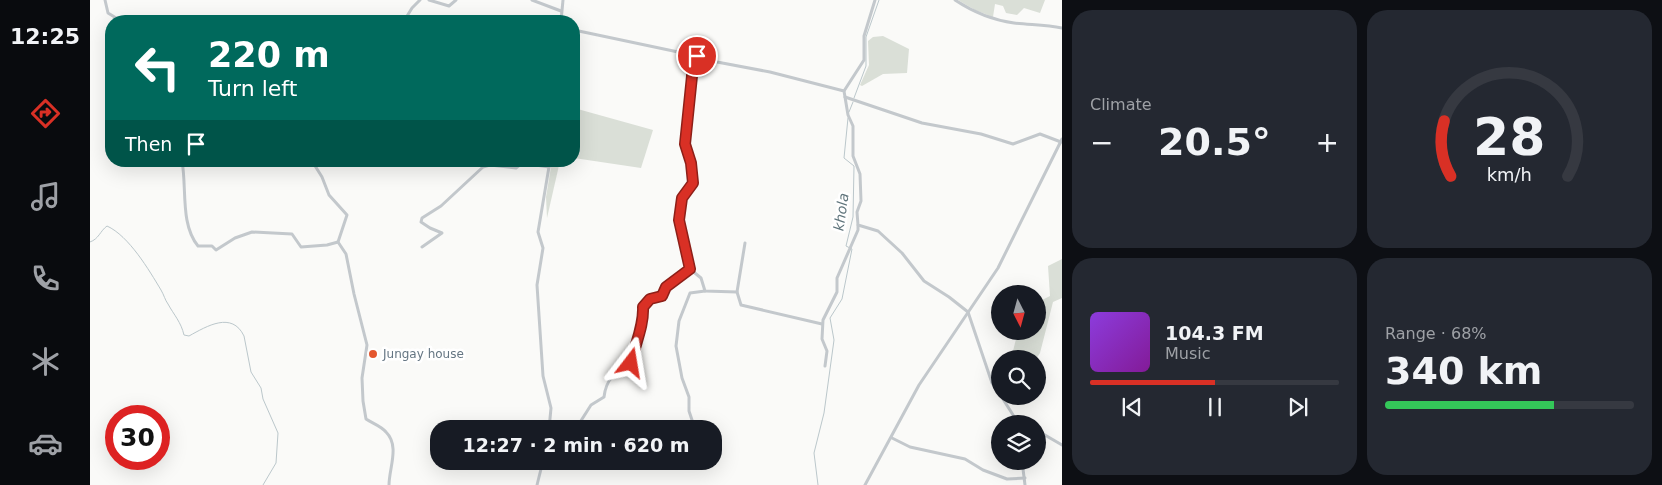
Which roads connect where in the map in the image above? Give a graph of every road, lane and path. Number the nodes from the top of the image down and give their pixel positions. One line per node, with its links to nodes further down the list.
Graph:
1 (105, 0): 11 (street)
2 (420, 0): 12 (street)
3 (429, 0): 9 (street)
4 (456, 0): 9 (street)
5 (532, 0): 10 (street)
6 (563, 0): 10 (street)
7 (875, 0): 17 (street)
8 (955, 0): 14 (street)
9 (434, 1)
10 (561, 11): 13 (street)
11 (111, 15)
12 (408, 15)
13 (561, 15)
14 (1062, 28)
15 (580, 31): 16 (street)
16 (697, 56): 17 (street); 28 (street)
17 (844, 91): 18 (street)
18 (845, 97): 19 (street); 24 (street)
19 (1061, 141): 31 (street)
20 (183, 167): 25 (street)
21 (316, 167): 25 (street)
22 (483, 167): 27 (street)
23 (549, 167): 35 (street)
24 (858, 225): 31 (street); 32 (street)
25 (338, 242): 44 (street)
26 (745, 243): 30 (street)
27 (422, 247)
28 (690, 269): 29 (street); 36 (street)
29 (705, 291): 30 (street); 37 (street)
30 (737, 292): 32 (street)
31 (968, 312): 34 (street); 39 (street)
32 (822, 324): 33 (street)
33 (825, 366)
34 (991, 380)
35 (550, 420)
36 (581, 420)
37 (692, 420)
38 (1046, 436): 40 (street)
39 (892, 438): 43 (street); 46 (street)
40 (1062, 445)
41 (541, 470): 45 (street)
42 (1024, 470): 43 (street)
43 (1025, 478): 47 (street)
44 (389, 485)
45 (537, 485)
46 (865, 485)
47 (1025, 485)

